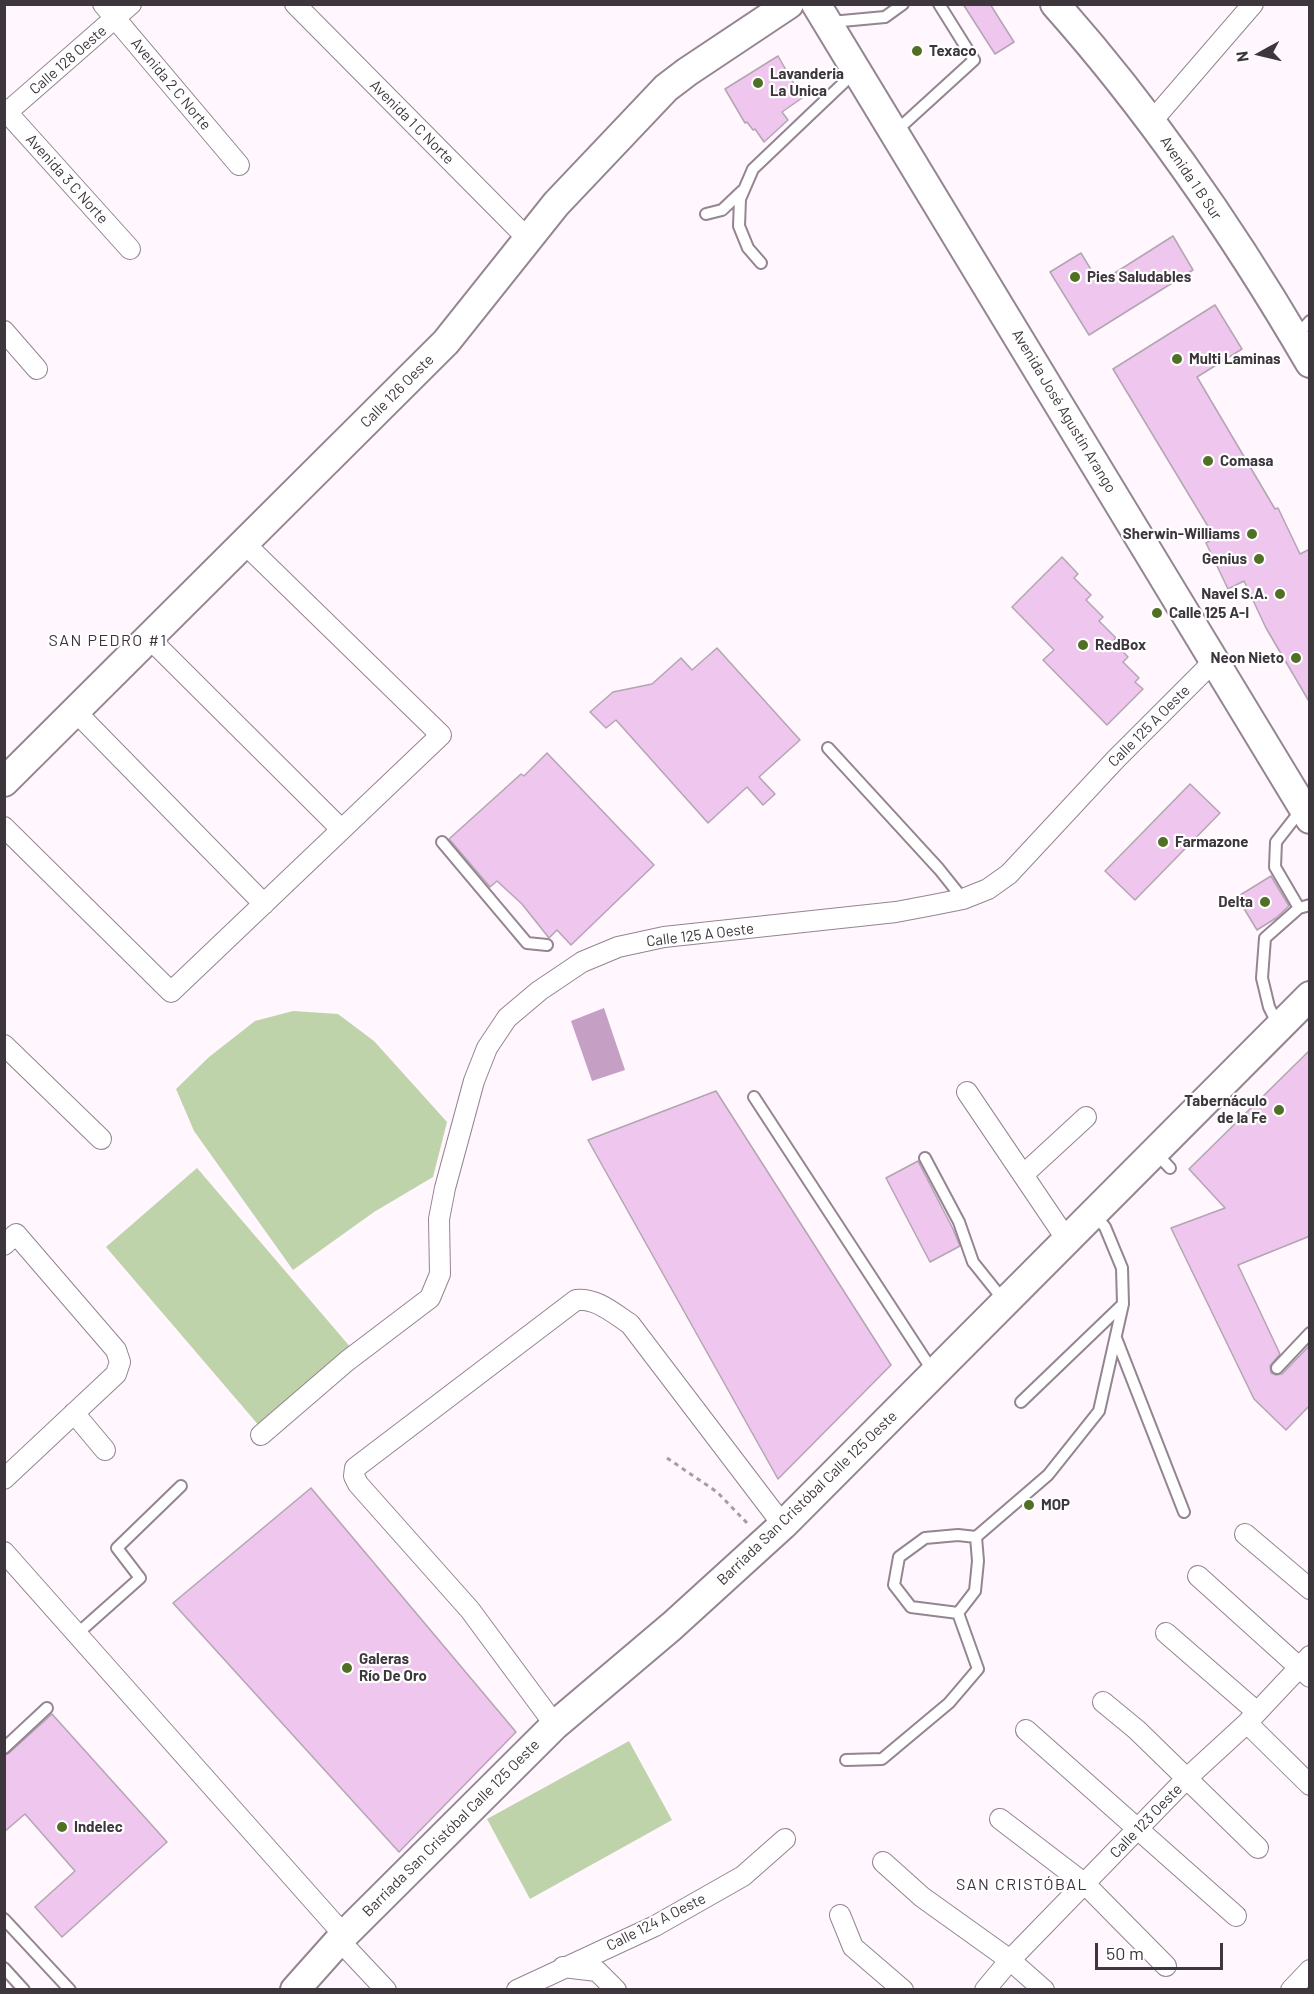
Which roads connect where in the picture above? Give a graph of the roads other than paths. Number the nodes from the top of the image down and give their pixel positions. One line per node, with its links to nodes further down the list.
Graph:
1 (130, 4): 8 (street, Calle 128 Oeste)
2 (789, 4): 17 (street, Calle 126 Oeste)
3 (903, 4): 9 (lane)
4 (939, 4): 13 (lane)
5 (1055, 4): 12 (street, Avenida 1 B Sur)
6 (1253, 4): 12 (street)
7 (306, 8): 17 (street, Avenida 1 C Norte)
8 (109, 11): 11 (street, Calle 128 Oeste); 14 (street, Avenida 2 C Norte)
9 (822, 13): 10 (street, Avenida José Agustín Arango)
10 (857, 71): 13 (street, Avenida José Agustín Arango); 15 (lane)
11 (5, 112): 18 (street, Avenida 3 C Norte)
12 (1152, 121): 20 (street, Avenida 1 B Sur)
13 (895, 133): 26 (street, Avenida José Agustín Arango)
14 (239, 165)
15 (745, 189): 16 (lane); 19 (lane)
16 (706, 214)
17 (529, 240): 24 (street, Calle 126 Oeste)
18 (130, 249)
19 (761, 263)
20 (1302, 329): 22 (street, Avenida 1 B Sur)
21 (4, 331): 23 (street)
22 (1310, 363)
23 (37, 369)
24 (244, 543): 25 (street, Calle 126 Oeste); 32 (street)
25 (149, 638): 27 (street, Calle 126 Oeste); 32 (street)
26 (1215, 660): 30 (street, Avenida José Agustín Arango); 34 (street, Calle 125 A Oeste)
27 (75, 711): 29 (street, Calle 126 Oeste); 35 (street)
28 (828, 748): 34 (lane)
29 (4, 782)
30 (1306, 813): 36 (lane)
31 (4, 827): 35 (street)
32 (341, 829): 35 (street)
33 (442, 842): 37 (lane)
34 (963, 899): 58 (street, Calle 125 A Oeste)
35 (264, 904)
36 (1304, 906): 39 (lane)
37 (546, 945)
38 (1310, 996): 39 (street, Barriada San Cristóbal Calle 125 Oeste)
39 (1279, 1027): 47 (street, Barriada San Cristóbal Calle 125 Oeste)
40 (4, 1045): 44 (street)
41 (967, 1092): 46 (street)
42 (754, 1097): 55 (lane)
43 (1086, 1118): 46 (street)
44 (101, 1139)
45 (925, 1158): 50 (lane)
46 (1023, 1175): 48 (street)
47 (1093, 1213): 48 (street, Barriada San Cristóbal Calle 125 Oeste); 51 (lane)
48 (1067, 1240): 50 (street, Barriada San Cristóbal Calle 125 Oeste)
49 (4, 1245): 57 (street)
50 (1005, 1302): 55 (street, Barriada San Cristóbal Calle 125 Oeste)
51 (1123, 1304): 53 (lane); 56 (lane)
52 (1310, 1333): 54 (lane)
53 (1115, 1337): 62 (lane); 65 (lane)
54 (1277, 1368)
55 (934, 1373): 63 (street, Barriada San Cristóbal Calle 125 Oeste)
56 (1021, 1402)
57 (74, 1413): 59 (street); 60 (street)
58 (261, 1435)
59 (105, 1450)
60 (4, 1479)
61 (181, 1486): 71 (lane)
62 (1184, 1512)
63 (774, 1533): 76 (street, Barriada San Cristóbal Calle 125 Oeste); 76 (street)
64 (1245, 1534): 68 (street)
65 (976, 1537): 69 (lane); 69 (lane)
66 (4, 1552): 71 (street)
67 (1198, 1576): 72 (street)
68 (1310, 1589)
69 (958, 1613): 79 (lane)
70 (1167, 1633): 75 (street)
71 (77, 1634): 91 (street)
72 (1306, 1667): 75 (street, Calle 123 Oeste)
73 (1103, 1702): 80 (street)
74 (47, 1708): 78 (lane)
75 (1252, 1717): 80 (street, Calle 123 Oeste); 81 (street)
76 (555, 1725): 91 (street, Barriada San Cristóbal Calle 125 Oeste)
77 (1026, 1730): 83 (street)
78 (4, 1748)
79 (846, 1760)
80 (1186, 1778): 83 (street, Calle 123 Oeste); 85 (street)
81 (1310, 1785)
82 (1000, 1819): 87 (street)
83 (1138, 1828): 87 (street, Calle 123 Oeste); 89 (street)
84 (785, 1839): 94 (street, Calle 124 A Oeste)
85 (1258, 1848)
86 (883, 1862): 92 (street)
87 (1085, 1884): 92 (street, Calle 123 Oeste); 93 (street)
88 (840, 1915): 103 (street)
89 (1236, 1916)
90 (4, 1919): 98 (lane)
91 (342, 1937): 99 (street, Barriada San Cristóbal Calle 125 Oeste); 100 (street)
92 (1010, 1960): 104 (street, Calle 123 Oeste); 105 (street)
93 (1166, 1966)
94 (563, 1967): 101 (street, Calle 124 A Oeste); 102 (street)
95 (4, 1968): 97 (lane)
96 (1310, 1970): 106 (street)
97 (24, 1989)
98 (70, 1989)
99 (295, 1989)
100 (386, 1989)
101 (517, 1989)
102 (616, 1989)
103 (903, 1989)
104 (986, 1989)
105 (1044, 1989)
106 (1291, 1989)

